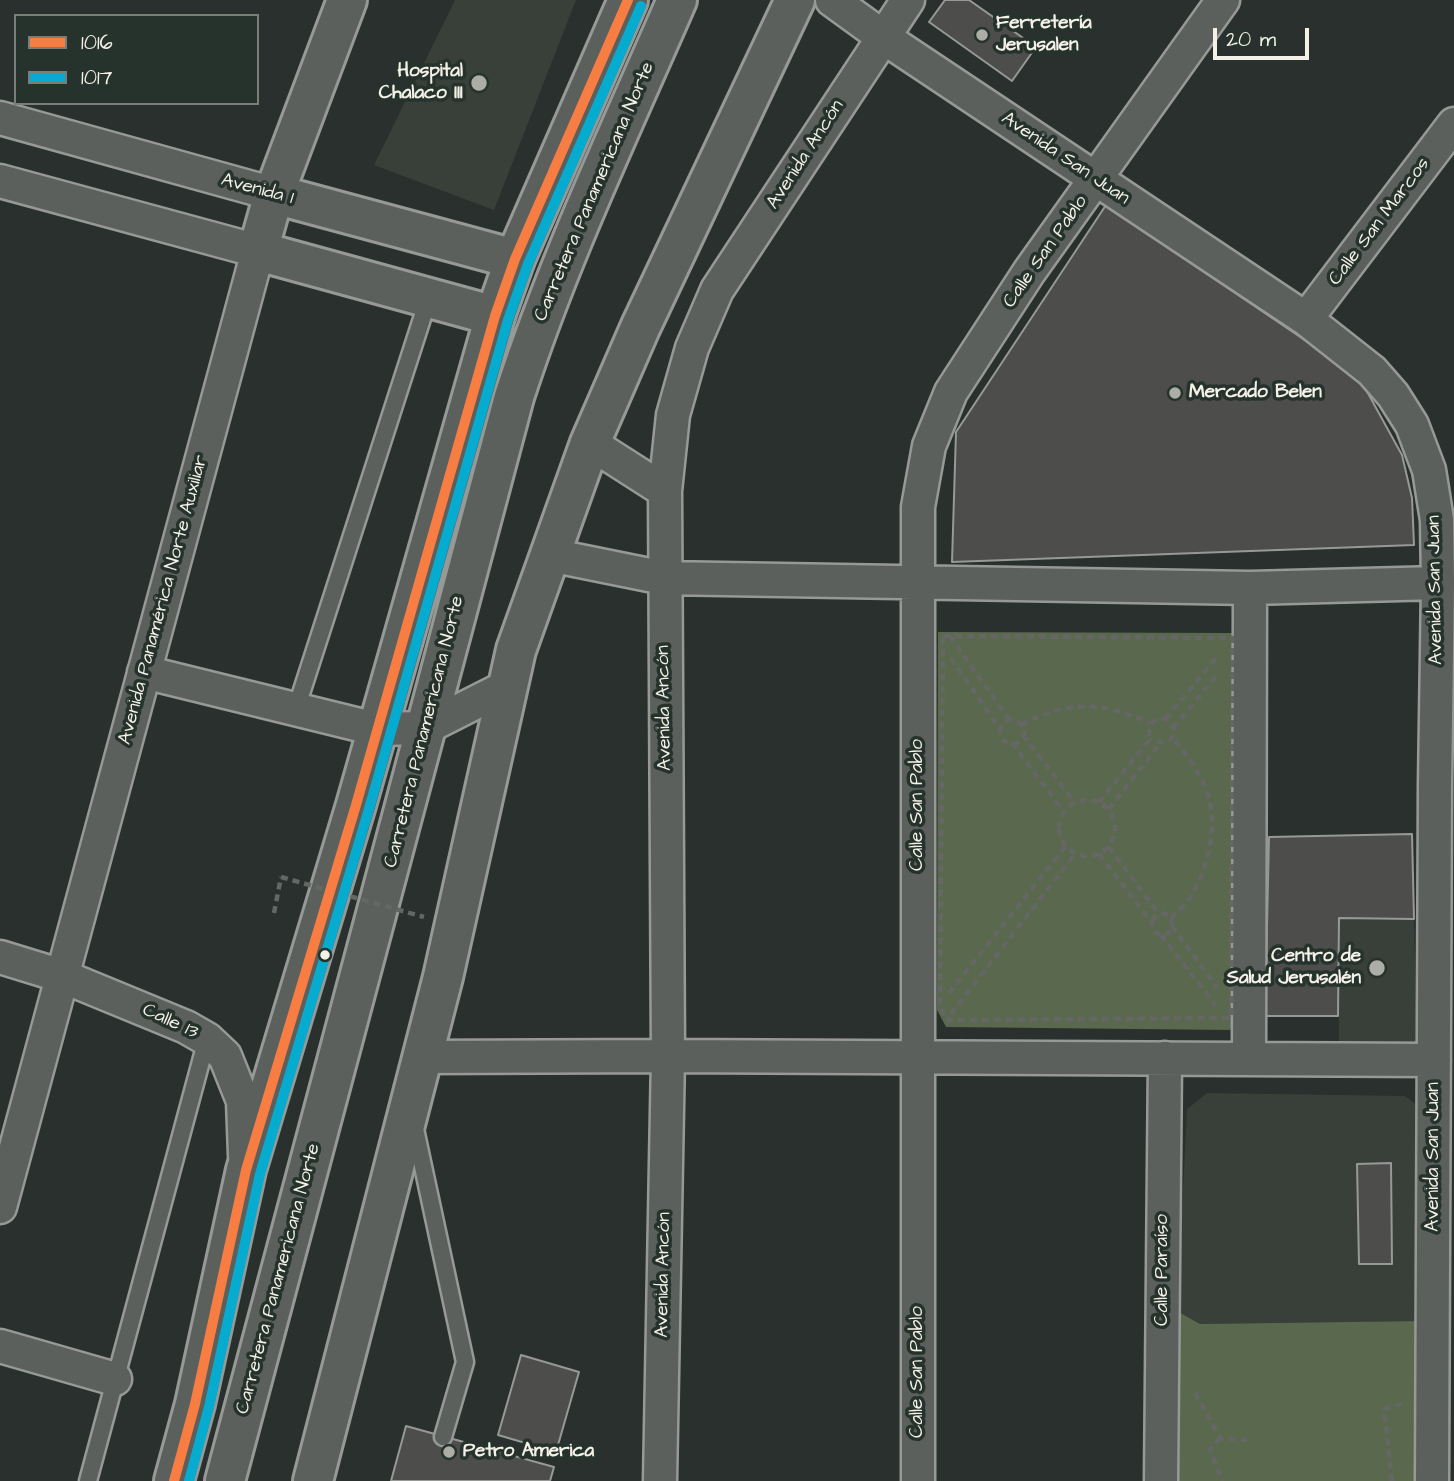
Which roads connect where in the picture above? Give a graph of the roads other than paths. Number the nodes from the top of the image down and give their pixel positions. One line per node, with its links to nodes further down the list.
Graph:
1 (347, 0): 13 (main road, Avenida Panamérica Norte Auxiliar)
2 (628, 0): 15 (main road)
3 (677, 0): 29 (main road, Carretera Panamericana Norte)
4 (795, 0): 19 (main road)
5 (832, 0): 8 (street, Avenida San Juan)
6 (908, 0): 8 (street, Avenida Ancón)
7 (1223, 0): 11 (street, Calle San Pablo)
8 (883, 37): 11 (street, Avenida San Juan); 20 (street, Avenida Ancón)
9 (0, 118): 13 (street, Avenida 1)
10 (1454, 124): 18 (street, Calle San Marcos)
11 (1097, 180): 18 (street, Avenida San Juan); 24 (street, Calle San Pablo)
12 (0, 181): 14 (street)
13 (274, 194): 14 (main road, Avenida Panamérica Norte Auxiliar); 15 (main road, Avenida 1)
14 (258, 251): 16 (main road); 26 (street, Avenida Panamérica Norte Auxiliar)
15 (515, 259): 17 (main road)
16 (429, 297): 17 (main road); 28 (lane)
17 (495, 316): 30 (main road)
18 (1306, 320): 23 (street, Avenida San Juan)
19 (590, 443): 20 (street); 21 (main road)
20 (664, 491): 22 (street, Avenida Ancón)
21 (550, 555): 22 (street); 27 (main road)
22 (664, 578): 24 (street); 35 (street, Avenida Ancón)
23 (1438, 583): 25 (street); 31 (street, Avenida San Juan)
24 (918, 584): 25 (street); 36 (street, Calle San Pablo)
25 (1250, 588): 39 (street)
26 (144, 672): 28 (street); 33 (street, Avenida Panamérica Norte Auxiliar)
27 (508, 686): 29 (street); 37 (main road)
28 (296, 709): 30 (street)
29 (425, 728): 30 (street); 50 (main road, Carretera Panamericana Norte)
30 (376, 729): 42 (main road)
31 (1444, 786): 40 (street, Avenida San Juan)
32 (0, 957): 33 (street, Calle 13)
33 (62, 976): 34 (street, Calle 13); 43 (street, Avenida Panamérica Norte Auxiliar)
34 (207, 1040): 42 (street, Calle 13); 46 (lane)
35 (668, 1056): 36 (street); 37 (street); 52 (street, Avenida Ancón)
36 (918, 1057): 38 (street); 53 (street, Calle San Pablo)
37 (422, 1058): 41 (main road)
38 (1164, 1058): 39 (street); 54 (street, Calle Paraíso)
39 (1249, 1059): 40 (street)
40 (1434, 1060): 45 (street, Avenida San Juan)
41 (410, 1107): 47 (lane); 51 (main road)
42 (246, 1170): 49 (main road)
43 (0, 1207)
44 (0, 1346): 46 (street)
45 (1444, 1346): 55 (street, Avenida San Juan)
46 (115, 1379): 48 (lane)
47 (443, 1437)
48 (88, 1481)
49 (174, 1481)
50 (225, 1481)
51 (313, 1481)
52 (660, 1481)
53 (918, 1481)
54 (1161, 1481)
55 (1432, 1481)

